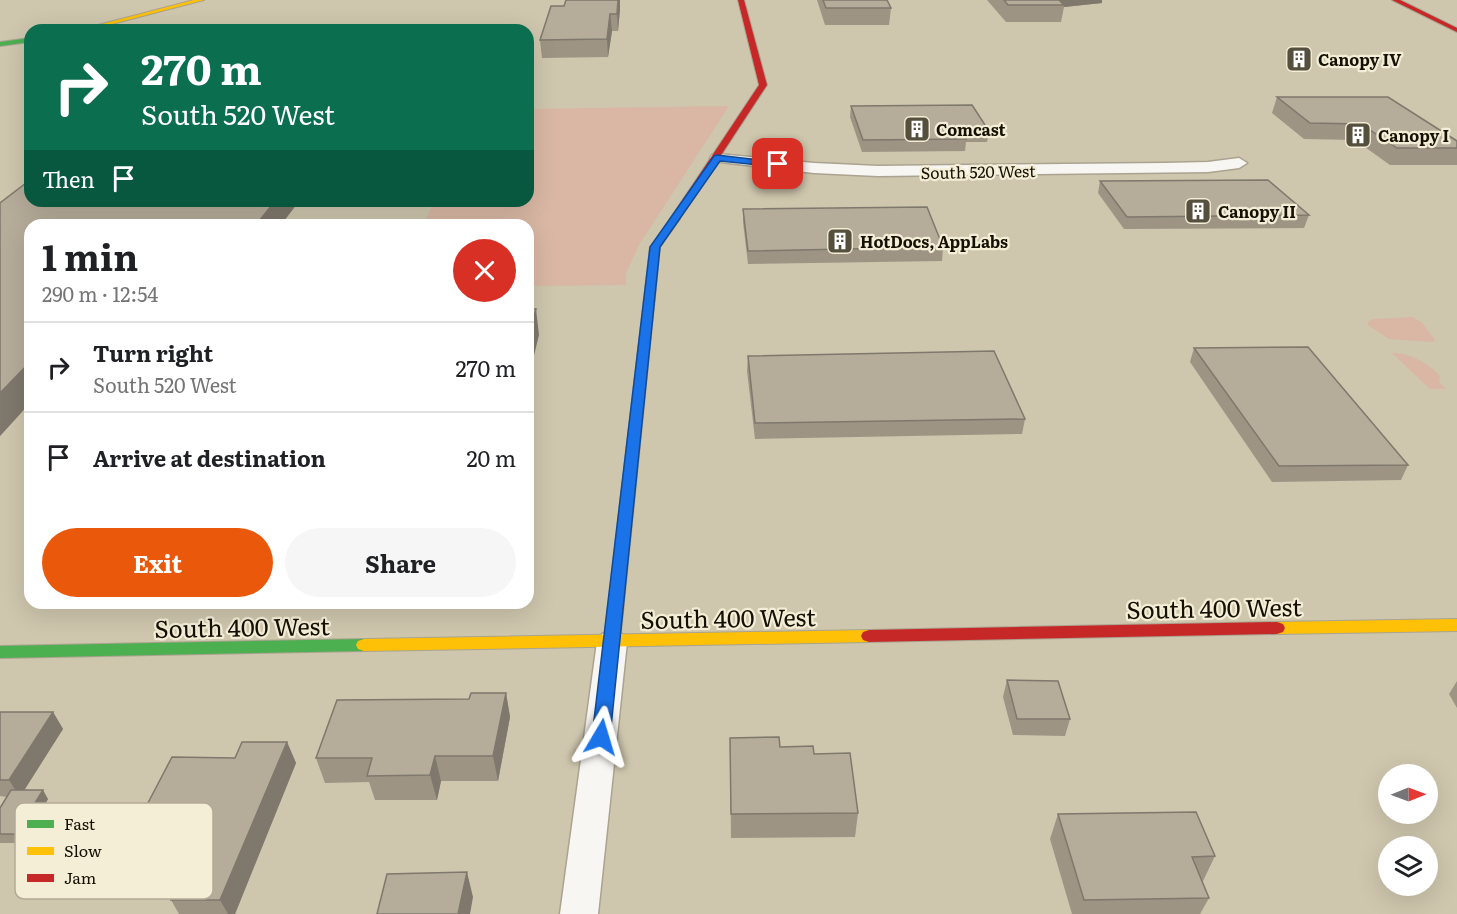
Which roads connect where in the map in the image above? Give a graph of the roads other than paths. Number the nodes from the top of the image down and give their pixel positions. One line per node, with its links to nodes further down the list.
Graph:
1 (201, 0): 4 (street)
2 (741, 0): 8 (street)
3 (1395, 0): 5 (street)
4 (106, 24)
5 (1457, 30)
6 (24, 40): 7 (street)
7 (0, 44)
8 (717, 158): 9 (street, South 520 West); 11 (street)
9 (1239, 163)
10 (1457, 625): 11 (street, South 400 West)
11 (612, 642): 12 (street, South 400 West); 13 (street)
12 (0, 652)
13 (579, 914)

